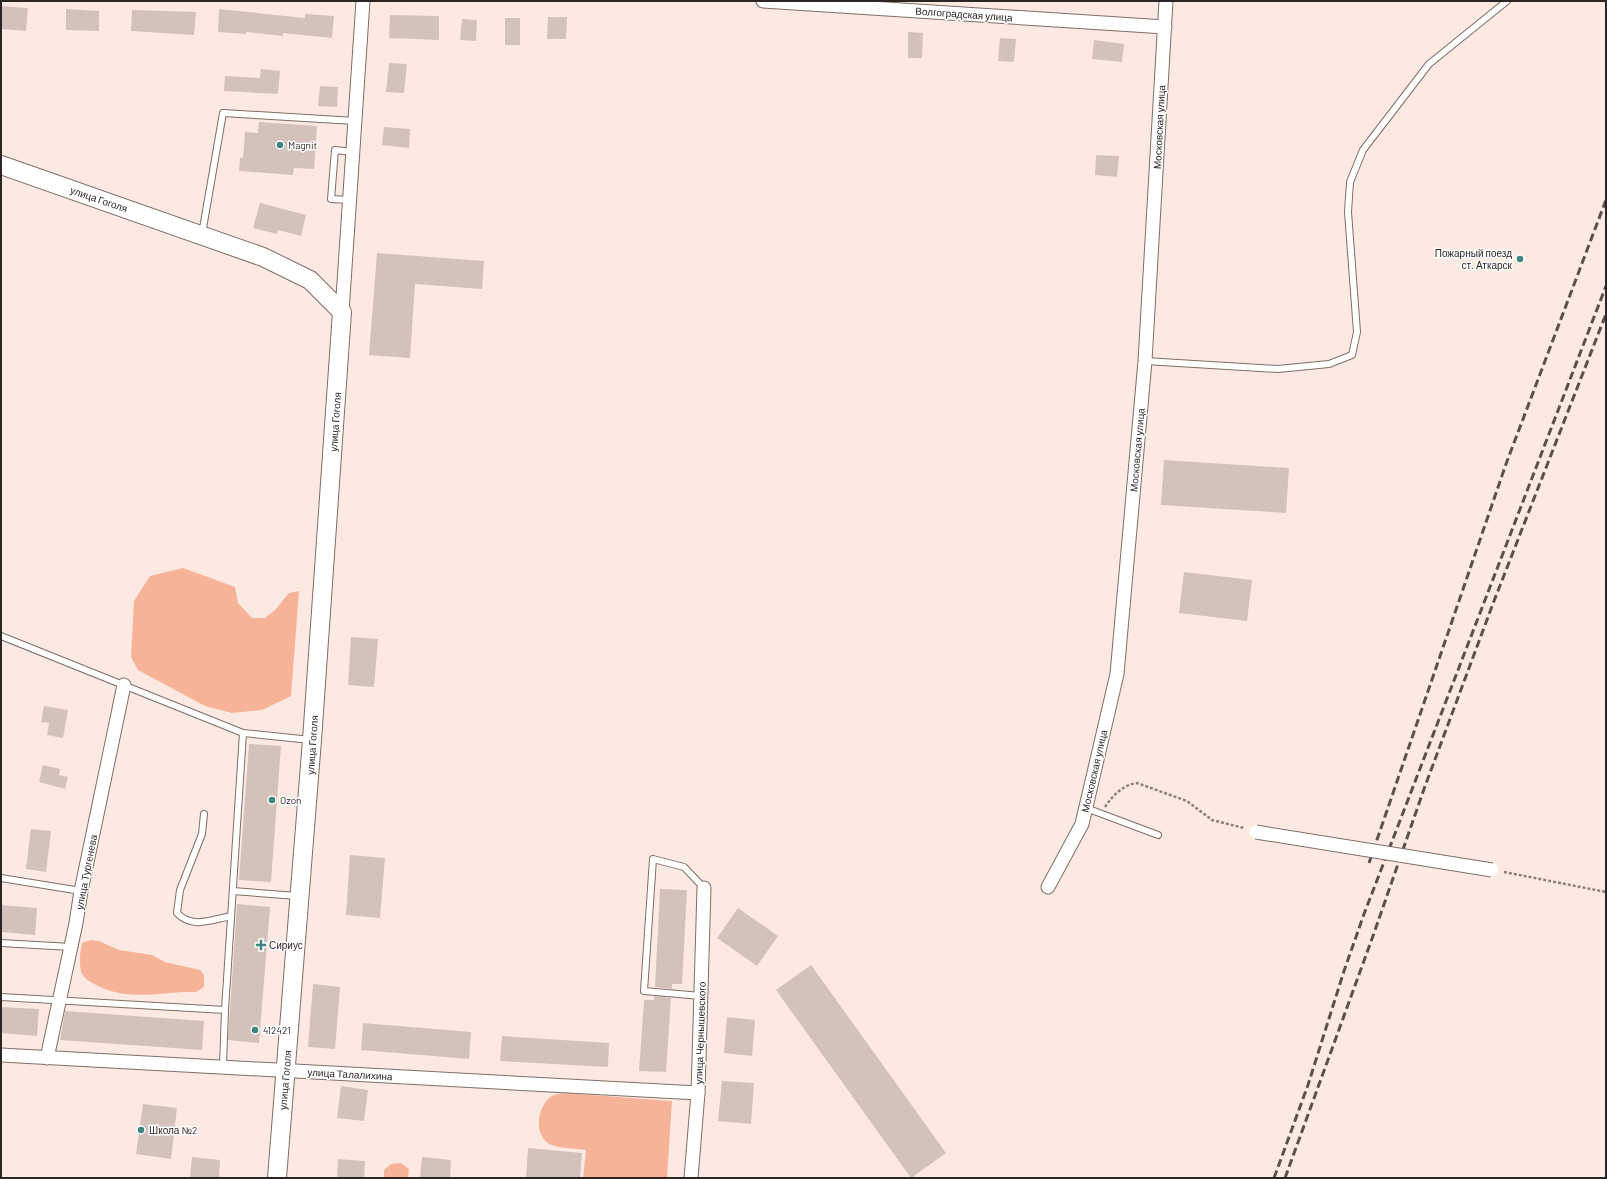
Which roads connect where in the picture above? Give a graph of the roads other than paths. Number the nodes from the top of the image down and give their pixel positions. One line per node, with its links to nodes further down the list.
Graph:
1 (364, 1): 6 (street, улица Гоголя)
2 (763, 1): 5 (street, Волгоградская улица)
3 (1166, 1): 5 (street, Московская улица)
4 (1507, 1): 12 (lane)
5 (1165, 27): 12 (street, Московская улица)
6 (355, 121): 7 (street, улица Гоголя); 10 (lane)
7 (353, 152): 9 (street, улица Гоголя); 9 (lane)
8 (1, 166): 10 (street, улица Гоголя)
9 (350, 200): 11 (street, улица Гоголя)
10 (202, 234): 11 (street, улица Гоголя)
11 (342, 312): 16 (street, улица Гоголя)
12 (1145, 361): 17 (street, Московская улица)
13 (1, 636): 14 (lane)
14 (124, 685): 15 (lane); 25 (street, улица Тургенева)
15 (243, 733): 16 (lane); 26 (lane)
16 (312, 740): 27 (street, улица Гоголя)
17 (1086, 808): 20 (lane); 23 (street, Московская улица)
18 (204, 814): 28 (lane)
19 (1256, 832): 21 (street, bridge)
20 (1158, 835)
21 (1492, 870)
22 (1, 878): 25 (lane)
23 (1048, 887)
24 (704, 888): 31 (street, улица Чернышевского); 31 (lane)
25 (81, 891): 30 (street, улица Тургенева)
26 (233, 891): 27 (lane); 28 (lane)
27 (300, 896): 38 (street, улица Гоголя)
28 (231, 916): 34 (lane)
29 (1, 943): 30 (lane)
30 (71, 947): 33 (street, улица Тургенева)
31 (701, 996): 39 (street, улица Чернышевского)
32 (1, 997): 33 (lane)
33 (59, 1001): 34 (lane); 36 (street, улица Тургенева)
34 (225, 1010): 37 (lane)
35 (1, 1055): 36 (street, улица Талалихина)
36 (47, 1058): 37 (street, улица Талалихина)
37 (223, 1066): 38 (street, улица Талалихина)
38 (285, 1071): 39 (street, улица Талалихина); 40 (street, улица Гоголя)
39 (698, 1093): 41 (street, улица Чернышевского)
40 (277, 1178)
41 (691, 1178)

